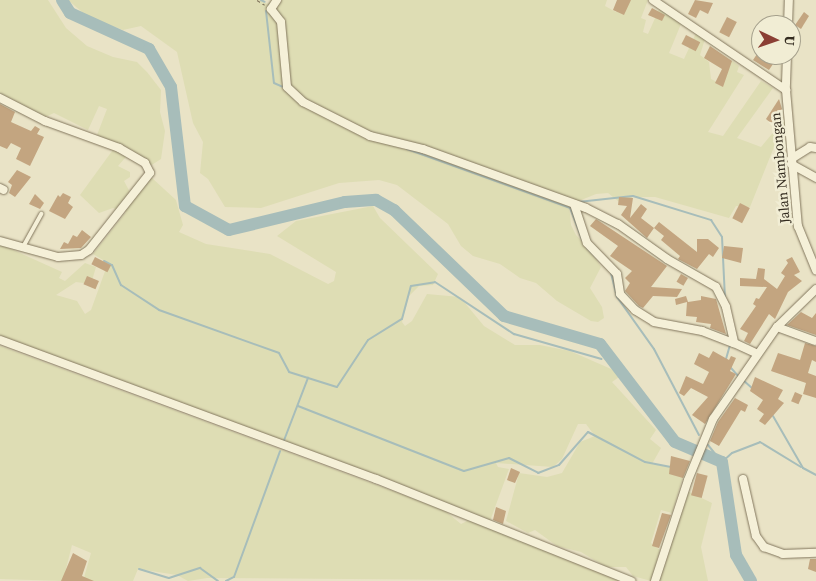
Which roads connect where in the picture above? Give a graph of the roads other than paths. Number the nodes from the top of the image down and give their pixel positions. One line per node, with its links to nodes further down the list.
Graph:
1 (277, 0): 11 (street)
2 (654, 0): 6 (street)
3 (789, 0): 4 (street)
4 (788, 15)
5 (787, 65): 6 (street, Jalan Nambongan)
6 (786, 90): 9 (street, Jalan Nambongan)
7 (0, 98): 14 (street)
8 (816, 148): 9 (street)
9 (791, 162): 10 (street); 15 (street, Jalan Nambongan)
10 (816, 178)
11 (574, 204): 20 (street); 20 (street)
12 (41, 214): 14 (lane)
13 (0, 240): 14 (street)
14 (23, 247)
15 (816, 270)
16 (816, 289): 17 (street)
17 (777, 327): 19 (street); 21 (street)
18 (0, 340): 24 (street)
19 (815, 341)
20 (734, 343): 21 (street)
21 (758, 354): 25 (street)
22 (743, 480): 23 (street)
23 (816, 552)
24 (632, 581)
25 (655, 581)

